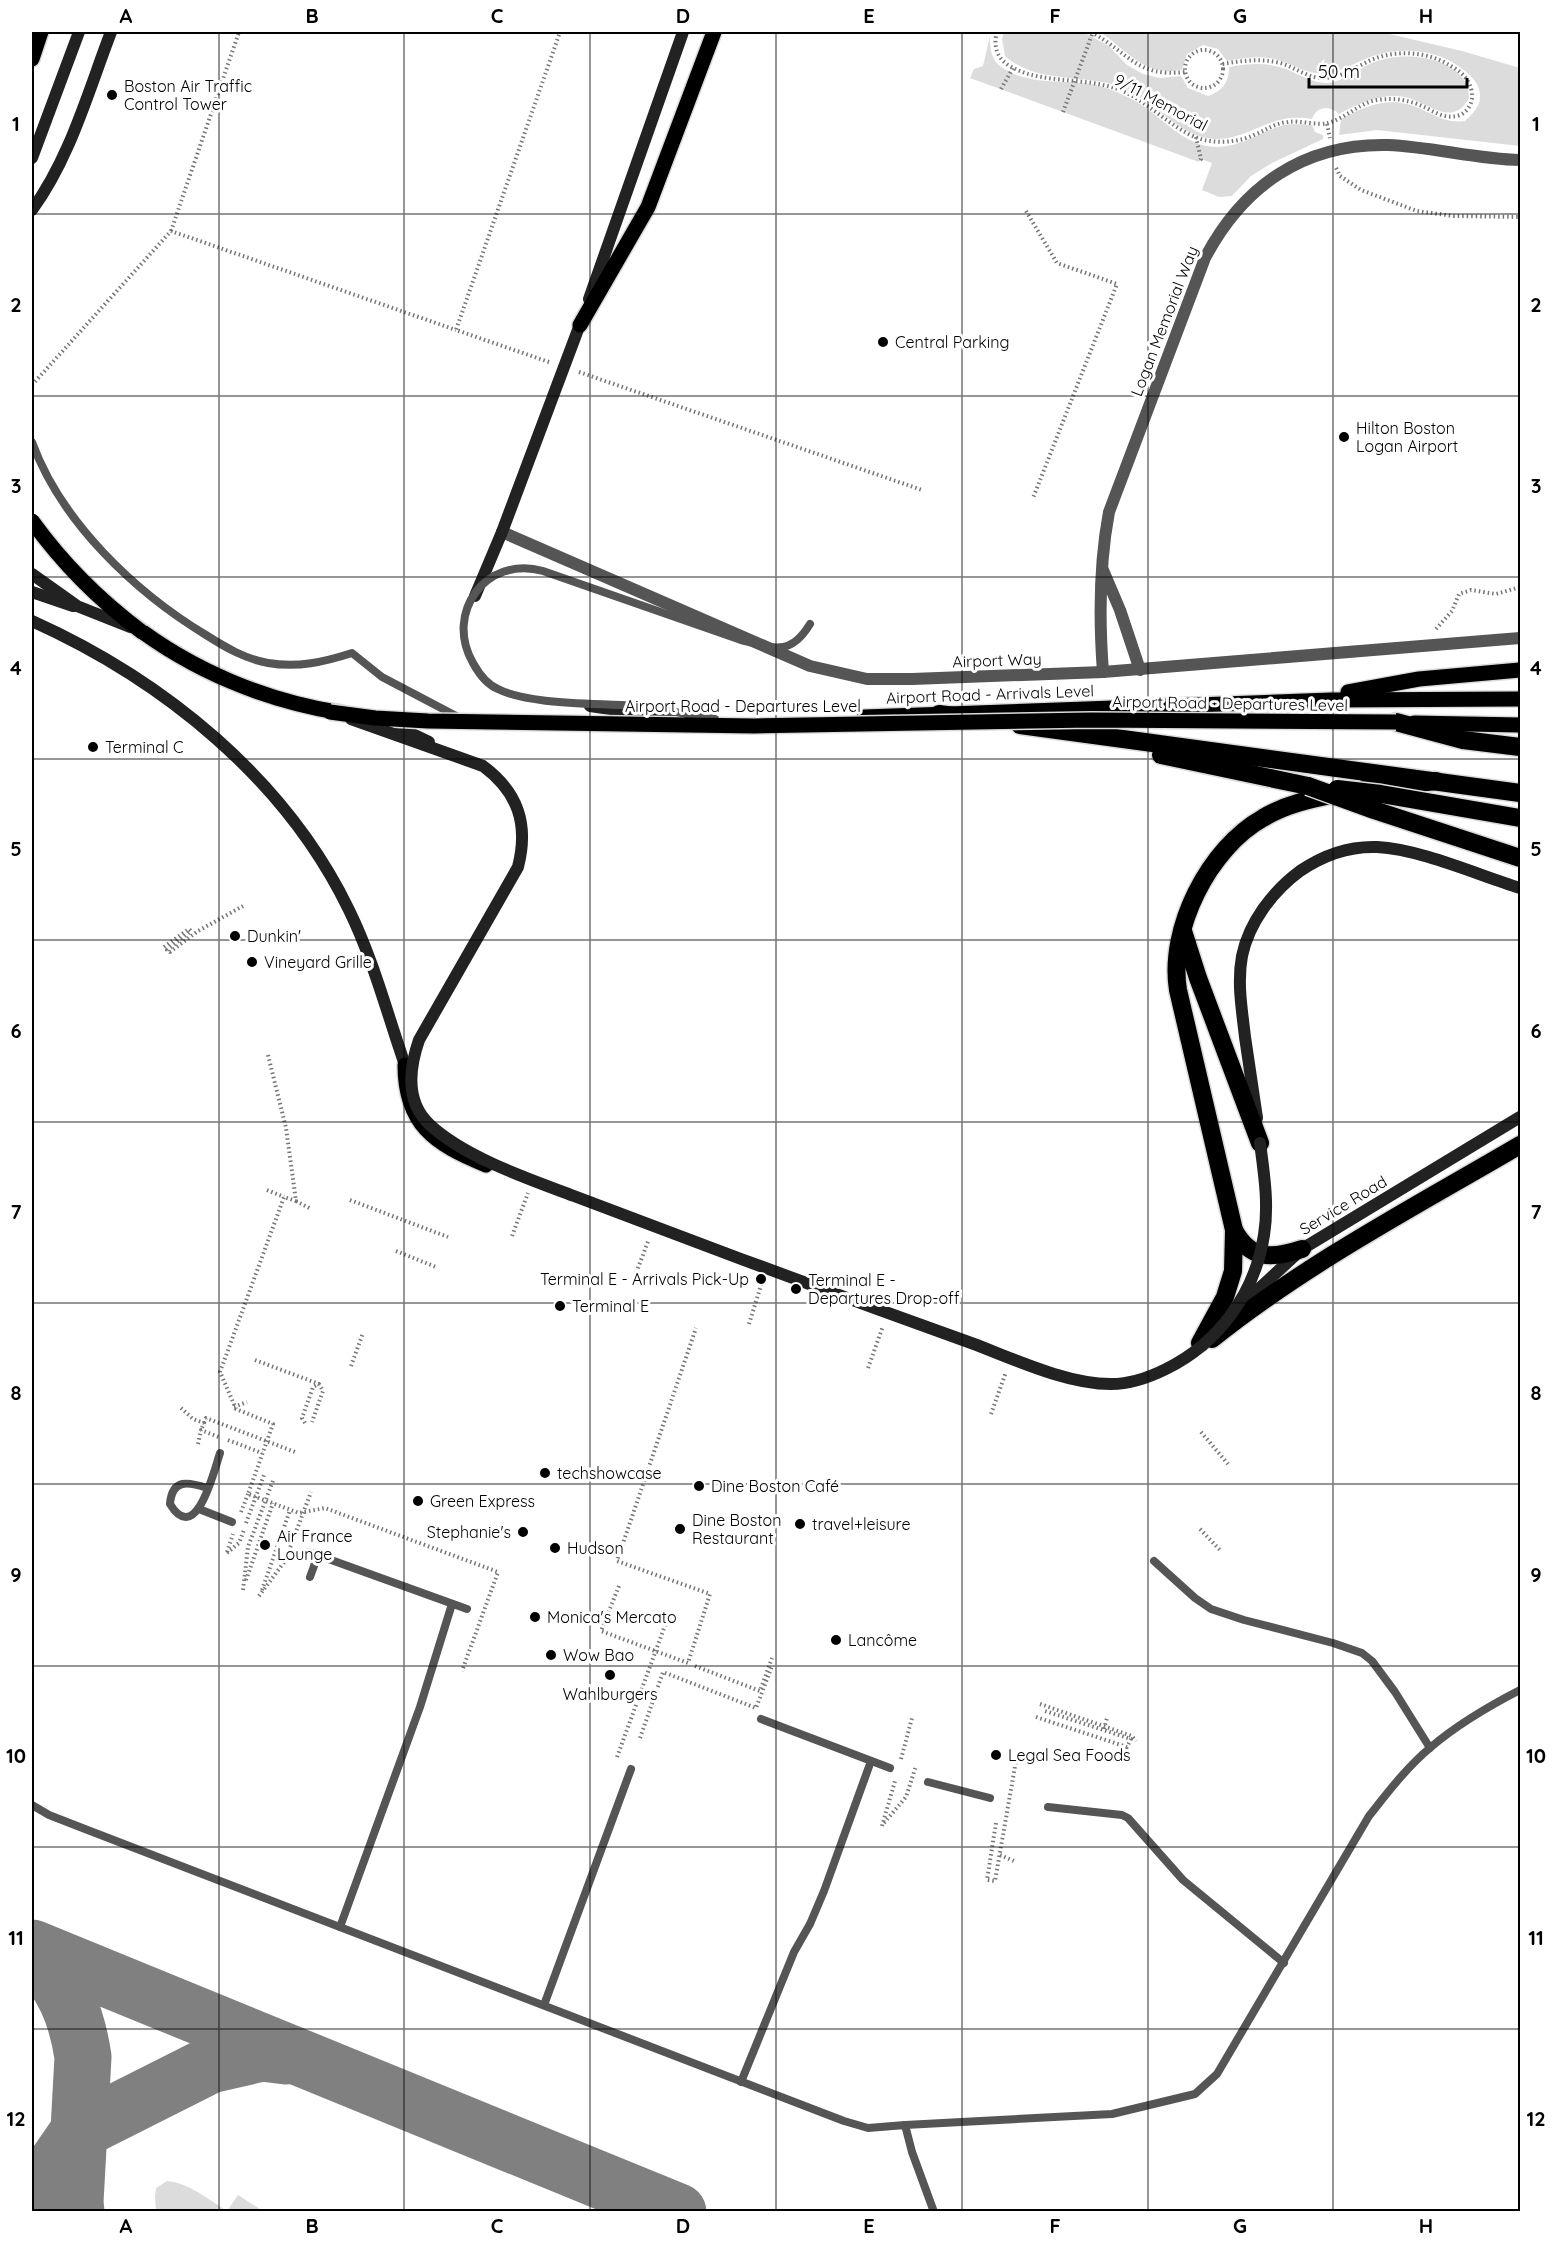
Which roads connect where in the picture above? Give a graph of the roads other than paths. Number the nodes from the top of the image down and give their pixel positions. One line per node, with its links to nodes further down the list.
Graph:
1 (41, 32): 6 (main road)
2 (79, 32): 7 (main road); 8 (main road, bridge)
3 (111, 32): 10 (main road)
4 (683, 32): 11 (main road)
5 (714, 32): 11 (main road)
6 (32, 59)
7 (37, 136): 8 (main road)
8 (32, 159)
9 (1521, 160): 15 (street, Logan Memorial Way)
10 (32, 210)
11 (580, 325): 14 (main road)
12 (32, 442): 30 (lane)
13 (32, 520): 20 (main road, Airport Road - Departures Level, bridge)
14 (502, 532): 24 (street, Airport Way); 33 (main road)
15 (1102, 568): 22 (street); 24 (street, Logan Memorial Way)
16 (32, 574): 20 (main road, bridge)
17 (32, 592): 20 (main road)
18 (32, 621): 44 (main road)
19 (810, 624): 35 (lane, bridge)
20 (142, 632): 27 (main road, Airport Road - Departures Level); 29 (main road, Airport Road - Arrivals Level)
21 (1521, 638): 22 (street, Airport Way)
22 (1140, 670): 24 (street, Airport Way)
23 (1521, 670): 26 (main road)
24 (1103, 672)
25 (1521, 699): 26 (main road, Airport Road - Arrivals Level)
26 (1301, 701): 28 (main road, Airport Road - Arrivals Level)
27 (330, 712): 35 (main road, Airport Road - Departures Level, bridge); 50 (main road, bridge)
28 (939, 714): 33 (main road, Airport Road - Arrivals Level); 37 (highway)
29 (379, 718): 30 (main road, Airport Road - Arrivals Level); 44 (main road)
30 (468, 721): 33 (main road, Airport Road - Arrivals Level)
31 (967, 722): 32 (main road, Airport Road - Departures Level, bridge); 35 (main road, Airport Road - Departures Level, bridge); 38 (highway, bridge)
32 (1396, 722): 34 (main road, Airport Road - Departures Level); 36 (highway)
33 (703, 723)
34 (1521, 725)
35 (754, 726)
36 (1521, 747)
37 (1436, 781): 39 (highway); 43 (highway)
38 (1308, 786): 40 (highway, bridge); 41 (highway, bridge)
39 (1521, 793)
40 (1521, 818)
41 (1521, 858)
42 (1521, 888): 46 (main road)
43 (1183, 929): 46 (highway); 48 (highway)
44 (405, 1065): 50 (main road)
45 (1521, 1117): 49 (main road, Service Road)
46 (1260, 1143): 50 (main road, bridge)
47 (1521, 1145): 50 (highway, bridge)
48 (1234, 1230): 49 (highway); 50 (highway)
49 (1302, 1249): 50 (main road, Service Road)
50 (1202, 1344)
51 (220, 1453): 52 (lane)
52 (207, 1488): 53 (lane); 53 (lane)
53 (199, 1509): 54 (lane)
54 (232, 1522)
55 (1154, 1562): 61 (lane)
56 (310, 1577): 57 (lane)
57 (452, 1604): 58 (lane); 69 (lane)
58 (467, 1609)
59 (1521, 1690): 61 (lane)
60 (761, 1719): 62 (lane)
61 (1430, 1748): 70 (lane)
62 (872, 1761): 63 (lane); 72 (lane)
63 (890, 1768)
64 (631, 1769): 71 (lane)
65 (928, 1782): 66 (lane)
66 (990, 1798)
67 (32, 1805): 69 (lane)
68 (1048, 1806): 70 (lane)
69 (340, 1927): 71 (lane)
70 (1284, 1963): 73 (lane)
71 (544, 2005): 72 (lane)
72 (741, 2082): 73 (lane)
73 (905, 2125): 74 (lane)
74 (934, 2211)

